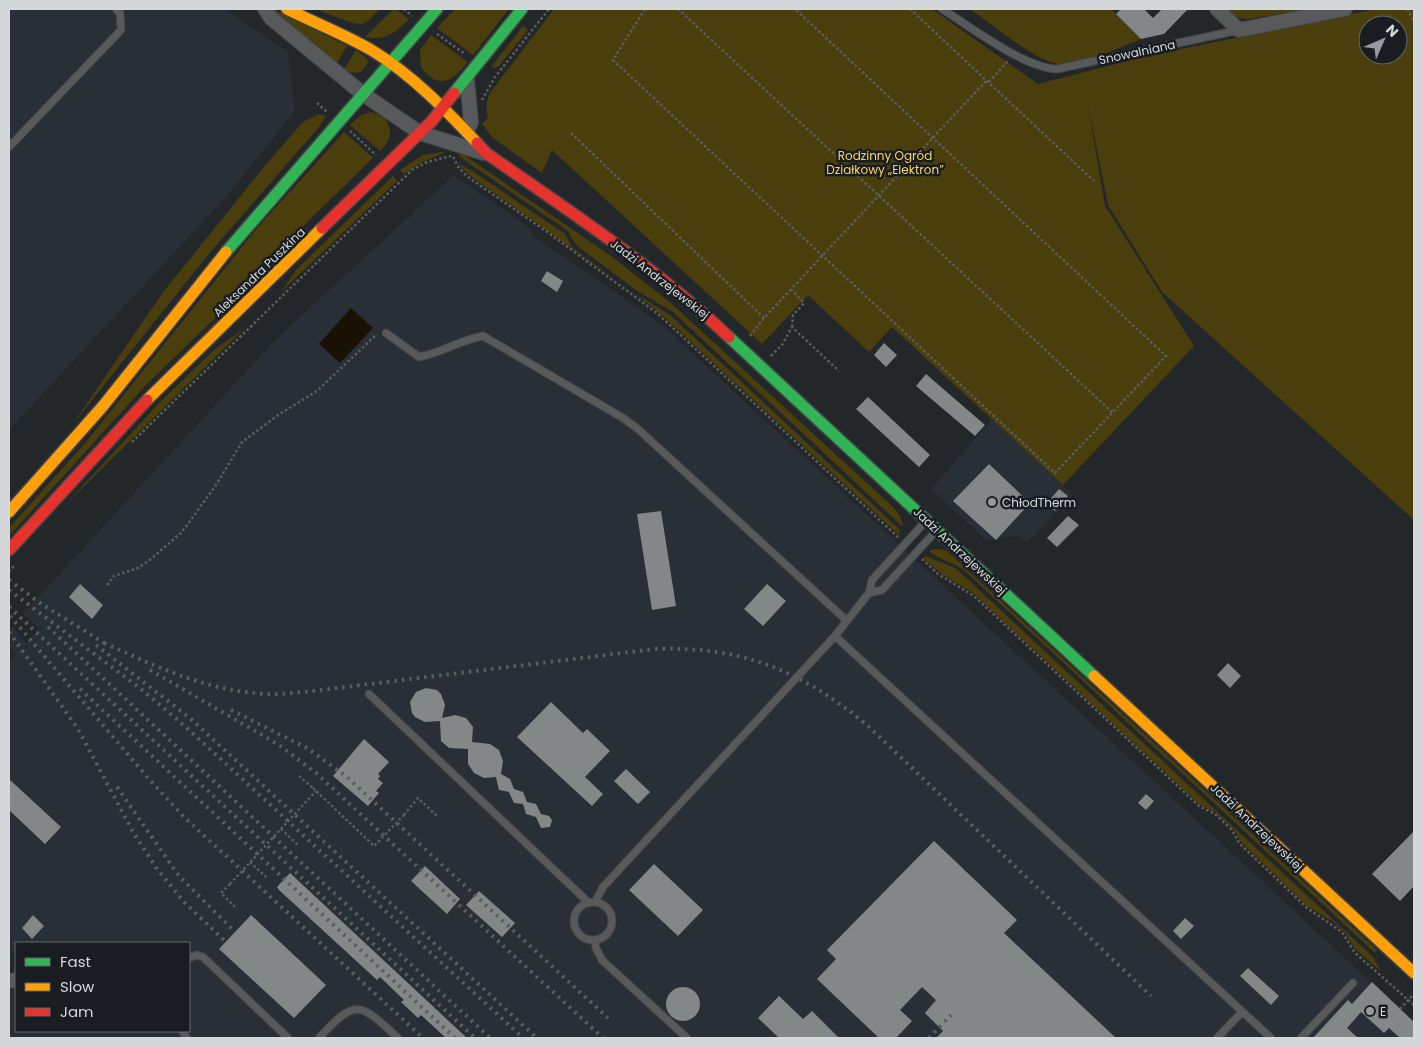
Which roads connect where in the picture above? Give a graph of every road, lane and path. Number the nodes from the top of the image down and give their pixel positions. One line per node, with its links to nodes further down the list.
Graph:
1 (116, 9): 34 (lane)
2 (265, 9): 26 (street, Jadzi Andrzejewskiej)
3 (287, 9): 22 (street, Jadzi Andrzejewskiej)
4 (404, 9): 16 (path)
5 (437, 9): 22 (street)
6 (522, 9): 23 (street, Aleksandra Puszkina)
7 (548, 9): 25 (path)
8 (645, 9): 39 (path)
9 (678, 9): 38 (path)
10 (795, 9): 33 (path)
11 (910, 9): 24 (path)
12 (942, 9): 20 (lane, Snowalniana)
13 (1217, 9): 18 (street)
14 (1345, 9): 18 (street, Snowalniana)
15 (1407, 9): 17 (path)
16 (413, 16)
17 (1414, 21)
18 (1239, 30): 20 (lane, Snowalniana)
19 (434, 32): 21 (path)
20 (1014, 53): 24 (path)
21 (470, 59)
22 (390, 63): 26 (street); 28 (street, Jadzi Andrzejewskiej)
23 (467, 79): 28 (street, Aleksandra Puszkina); 30 (street)
24 (988, 81): 33 (path); 37 (path)
25 (488, 88)
26 (363, 94): 29 (street); 31 (street, Jadzi Andrzejewskiej)
27 (317, 103): 29 (path)
28 (444, 108): 30 (street, Jadzi Andrzejewskiej); 31 (street, Aleksandra Puszkina)
29 (339, 122): 36 (path); 49 (street)
30 (467, 130): 35 (street, Jadzi Andrzejewskiej)
31 (420, 133): 35 (street, Jadzi Andrzejewskiej); 36 (street, Aleksandra Puszkina)
32 (571, 133): 41 (path)
33 (934, 138): 38 (path); 47 (path)
34 (9, 147)
35 (486, 154): 44 (street, Jadzi Andrzejewskiej)
36 (388, 166): 53 (street, Aleksandra Puszkina)
37 (1094, 181)
38 (879, 197): 39 (path); 47 (path)
39 (823, 256): 40 (path); 47 (path)
40 (791, 289): 41 (path); 42 (path)
41 (764, 318): 44 (path)
42 (792, 327): 45 (path); 46 (path)
43 (386, 333): 57 (path); 59 (lane)
44 (740, 346): 45 (street, Jadzi Andrzejewskiej)
45 (762, 366): 50 (street, Jadzi Andrzejewskiej)
46 (839, 371)
47 (1112, 412)
48 (128, 445): 52 (path)
49 (9, 512)
50 (927, 520): 51 (street, Jadzi Andrzejewskiej); 52 (lane)
51 (938, 530): 54 (lane); 73 (street, Jadzi Andrzejewskiej)
52 (905, 544): 58 (lane)
53 (9, 550)
54 (915, 553): 58 (lane); 76 (path)
55 (20, 559): 56 (path)
56 (9, 571)
57 (106, 585)
58 (869, 593): 59 (lane)
59 (846, 620): 60 (lane)
60 (835, 636): 69 (lane); 79 (lane)
61 (369, 694): 69 (lane)
62 (299, 776): 63 (path, bridge)
63 (316, 791): 64 (path, bridge); 65 (path, bridge)
64 (437, 816)
65 (281, 829): 66 (path); 67 (path, bridge)
66 (298, 845)
67 (250, 862): 68 (path); 70 (path, bridge)
68 (268, 879)
69 (592, 902): 71 (lane); 71 (lane)
70 (237, 909)
71 (595, 941): 83 (lane)
72 (190, 958): 80 (lane)
73 (1414, 973)
74 (1353, 983): 86 (lane)
75 (1412, 996): 76 (path)
76 (1409, 1000): 77 (path); 78 (path)
77 (1414, 1005)
78 (1400, 1009)
79 (1242, 1012): 84 (lane); 85 (lane)
80 (288, 1038)
81 (318, 1038): 82 (lane)
82 (398, 1038)
83 (687, 1038)
84 (1217, 1038)
85 (1271, 1038)
86 (1301, 1038)

